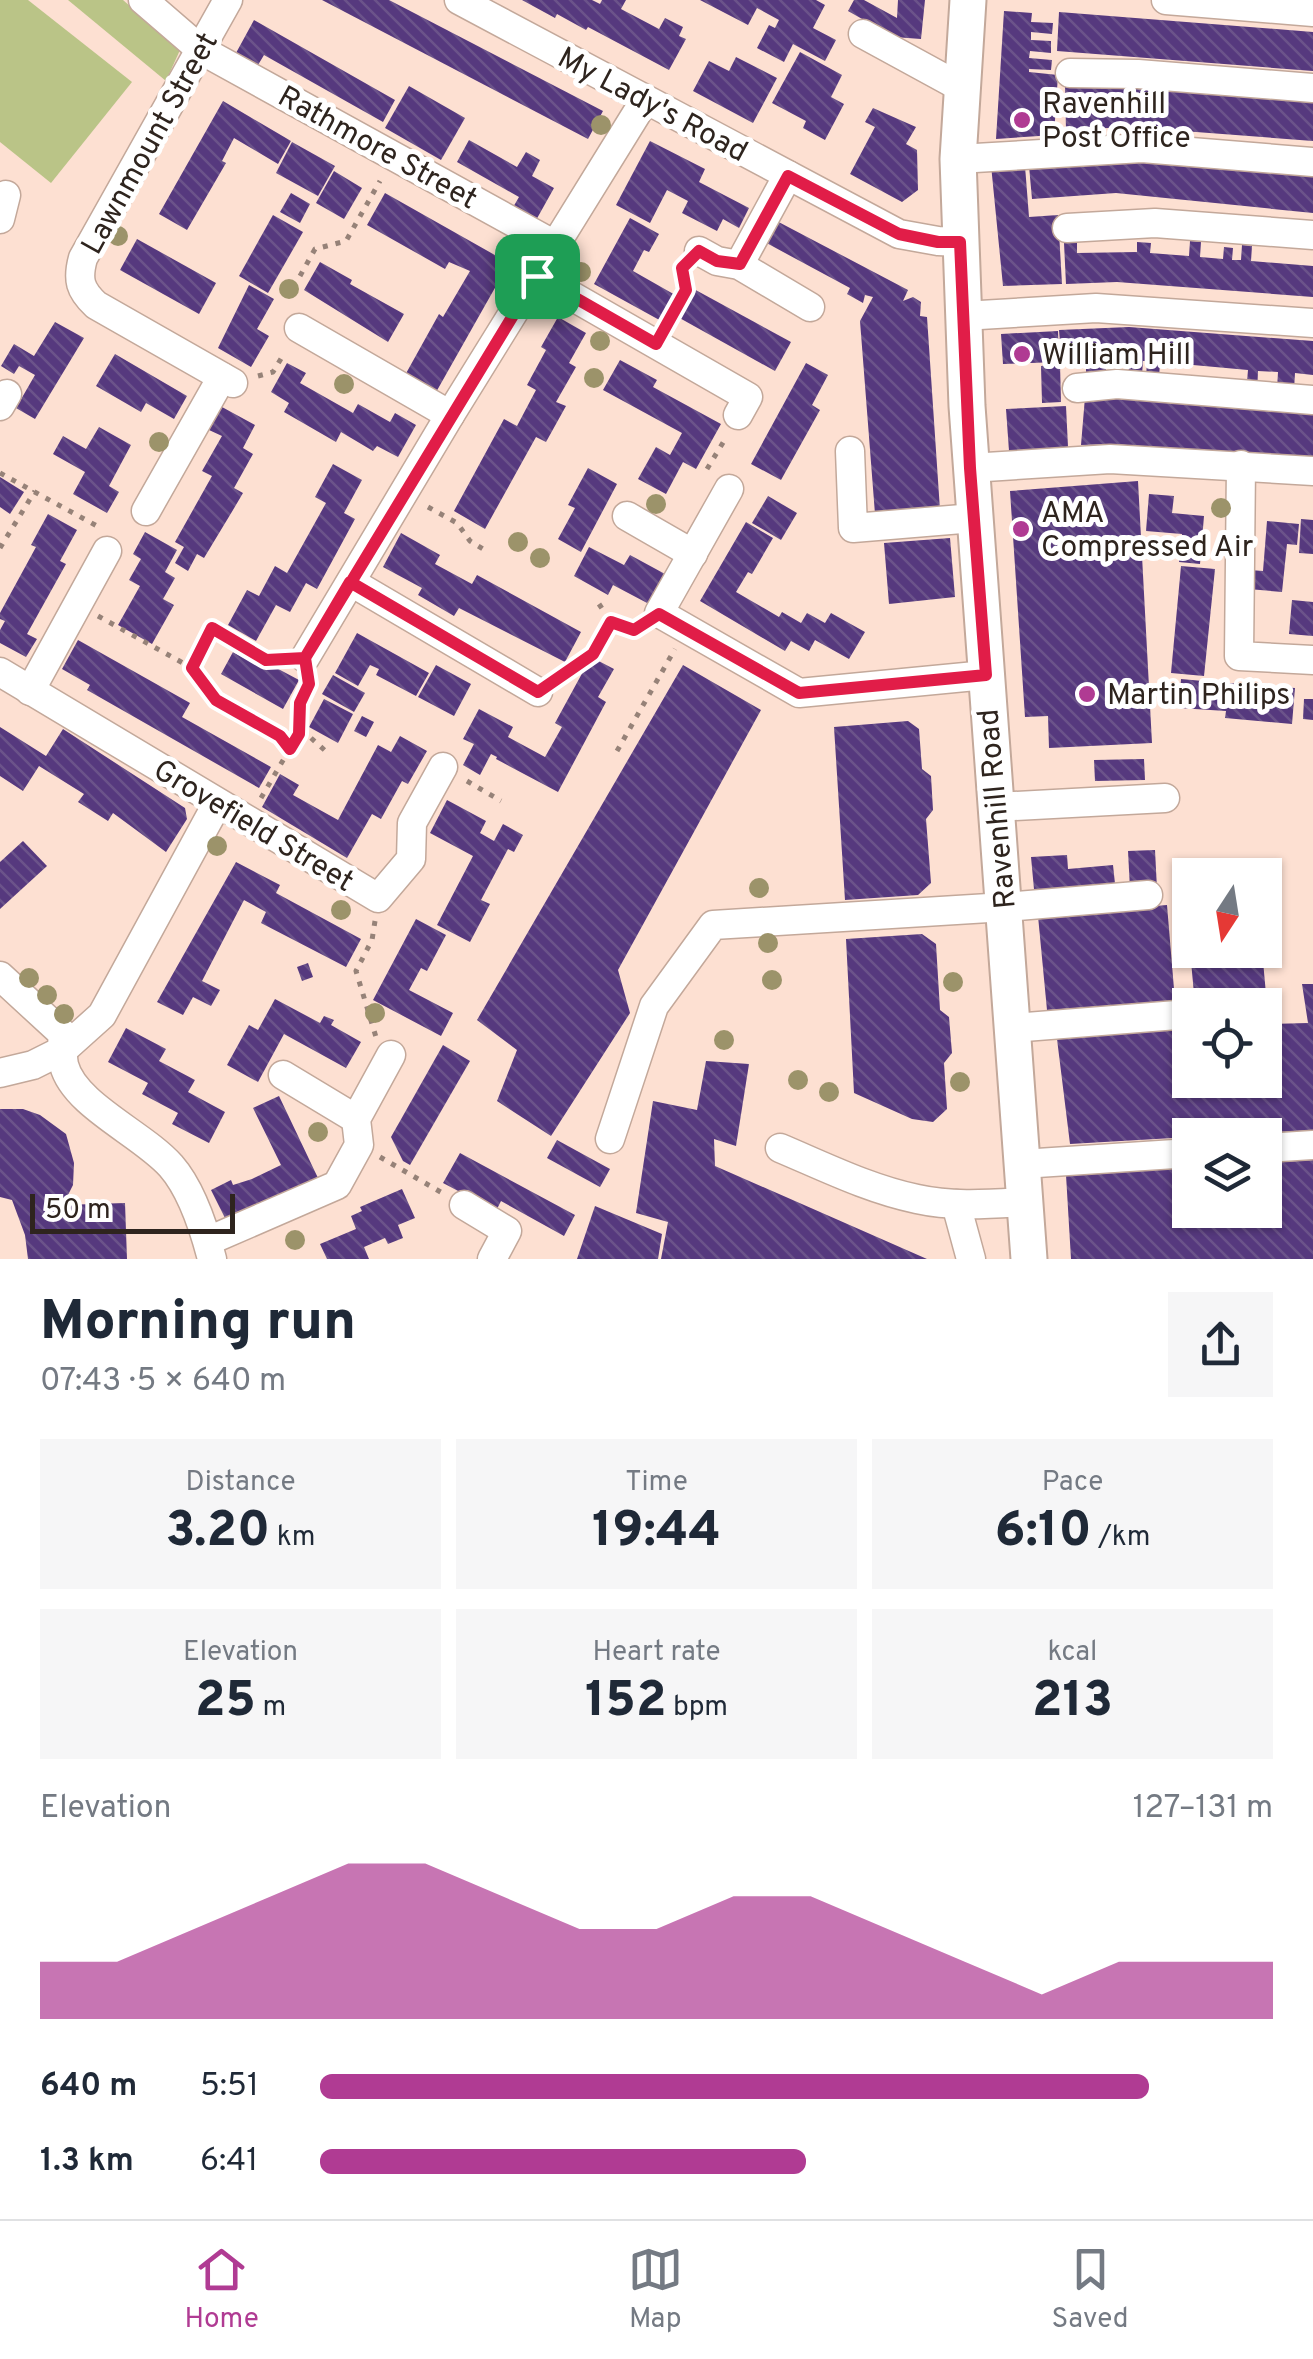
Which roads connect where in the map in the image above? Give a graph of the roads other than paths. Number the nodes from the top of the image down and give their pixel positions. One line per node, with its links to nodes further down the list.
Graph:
1 (143, 0): 8 (street, Rathmore Street)
2 (228, 0): 8 (street, Lawnmount Street)
3 (458, 0): 12 (street, My Lady's Road)
4 (968, 0): 10 (main road, Ravenhill Road)
5 (1166, 0): 6 (street)
6 (1313, 12)
7 (863, 34): 10 (street)
8 (201, 50): 19 (street, Rathmore Street); 36 (street, Lawnmount Street)
9 (1070, 73): 11 (street)
10 (962, 88): 13 (main road, Ravenhill Road)
11 (1313, 88)
12 (645, 100): 15 (street, My Lady's Road); 19 (street)
13 (958, 159): 14 (street); 18 (main road, Ravenhill Road)
14 (1313, 162)
15 (788, 176): 18 (street, My Lady's Road); 21 (street)
16 (1067, 228): 17 (street)
17 (1313, 236)
18 (960, 242): 24 (main road, Ravenhill Road)
19 (556, 245): 22 (street)
20 (699, 251): 21 (street)
21 (740, 264): 23 (street)
22 (537, 276): 29 (street); 30 (street)
23 (810, 307)
24 (963, 316): 25 (street); 33 (main road, Ravenhill Road)
25 (1313, 323)
26 (299, 328): 29 (street)
27 (1077, 388): 28 (street)
28 (1313, 400)
29 (450, 414): 41 (street)
30 (738, 416)
31 (850, 451): 38 (street)
32 (1242, 465): 33 (street); 34 (street); 43 (street)
33 (970, 468): 38 (main road, Ravenhill Road)
34 (1313, 472)
35 (730, 489): 40 (street)
36 (146, 511)
37 (626, 516): 40 (street)
38 (974, 518): 45 (main road, Ravenhill Road)
39 (102, 539): 46 (street)
40 (693, 554): 45 (street)
41 (350, 582): 42 (street); 47 (street)
42 (305, 658)
43 (1313, 660)
44 (0, 672): 46 (street, Grovefield Street)
45 (986, 675): 51 (main road, Ravenhill Road)
46 (30, 691): 50 (street, Grovefield Street)
47 (538, 692)
48 (443, 767): 50 (street, Grovefield Street)
49 (1165, 798): 51 (street)
50 (216, 804): 57 (street)
51 (996, 807): 53 (main road, Ravenhill Road)
52 (1148, 895): 53 (street)
53 (1004, 907): 56 (main road, Ravenhill Road); 62 (street)
54 (0, 976): 57 (street)
55 (1172, 1015): 56 (street)
56 (1013, 1028): 67 (main road, Ravenhill Road)
57 (63, 1050): 59 (street); 71 (street)
58 (392, 1055): 61 (street)
59 (0, 1072)
60 (283, 1076): 61 (street)
61 (357, 1132): 71 (street)
62 (610, 1139)
63 (1313, 1144): 64 (street)
64 (1282, 1147)
65 (780, 1148): 69 (street)
66 (1172, 1154): 67 (street)
67 (1022, 1164): 68 (main road, Ravenhill Road)
68 (1025, 1202): 69 (street); 74 (main road, Ravenhill Road)
69 (956, 1204): 73 (street)
70 (464, 1205): 72 (street)
71 (210, 1250)
72 (492, 1259)
73 (971, 1259)
74 (1029, 1259)

